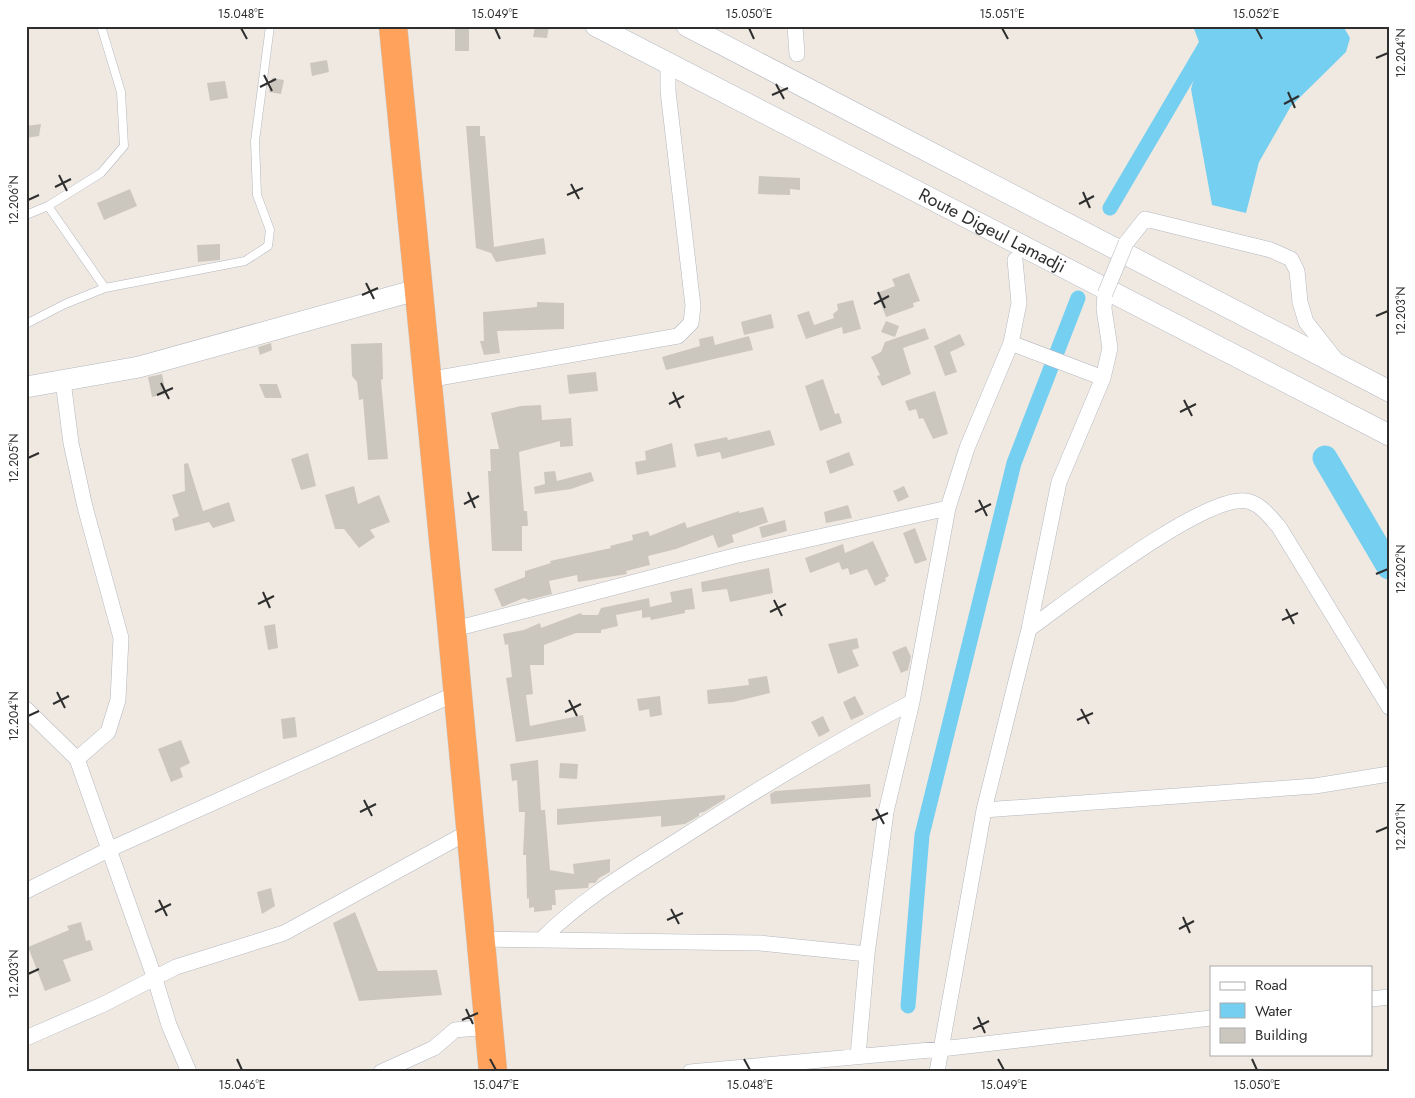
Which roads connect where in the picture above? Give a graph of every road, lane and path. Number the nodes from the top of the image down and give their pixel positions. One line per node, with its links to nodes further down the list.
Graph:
1 (101, 26): 9 (lane)
2 (270, 26): 12 (lane)
3 (393, 26): 13 (highway)
4 (596, 26): 8 (main road, Route Digeul Lamadji)
5 (687, 26): 16 (main road)
6 (795, 26): 7 (street)
7 (797, 54)
8 (668, 64): 18 (street); 22 (main road, Route Digeul Lamadji)
9 (48, 206): 10 (lane); 12 (lane)
10 (26, 215)
11 (1015, 260): 15 (street)
12 (106, 288): 14 (lane)
13 (420, 289): 18 (highway); 19 (main road)
14 (26, 324)
15 (1011, 343): 17 (street); 23 (street)
16 (1338, 364): 17 (street, bridge); 21 (main road)
17 (1103, 378): 24 (street)
18 (427, 380): 25 (highway)
19 (63, 381): 20 (main road); 30 (street)
20 (26, 387)
21 (1389, 391)
22 (1389, 435)
23 (948, 508): 25 (street); 27 (street)
24 (1029, 629): 28 (street); 32 (street)
25 (451, 630): 26 (highway)
26 (457, 693): 33 (highway); 34 (street)
27 (912, 702): 37 (street); 38 (street)
28 (1389, 707)
29 (26, 710): 30 (street)
30 (77, 759): 34 (street)
31 (1389, 774): 32 (street)
32 (984, 810): 45 (street)
33 (472, 830): 36 (highway); 39 (street)
34 (108, 850): 35 (street); 39 (street)
35 (26, 891)
36 (481, 938): 37 (street); 43 (highway)
37 (542, 940): 38 (street)
38 (867, 954): 46 (street)
39 (155, 979): 44 (street); 47 (street)
40 (1389, 997): 41 (street)
41 (1372, 999)
42 (1210, 1018): 45 (street)
43 (489, 1027): 48 (street); 49 (highway)
44 (26, 1038)
45 (941, 1049): 46 (street); 51 (street)
46 (858, 1056): 50 (street)
47 (189, 1072)
48 (381, 1072)
49 (493, 1072)
50 (690, 1072)
51 (936, 1072)

